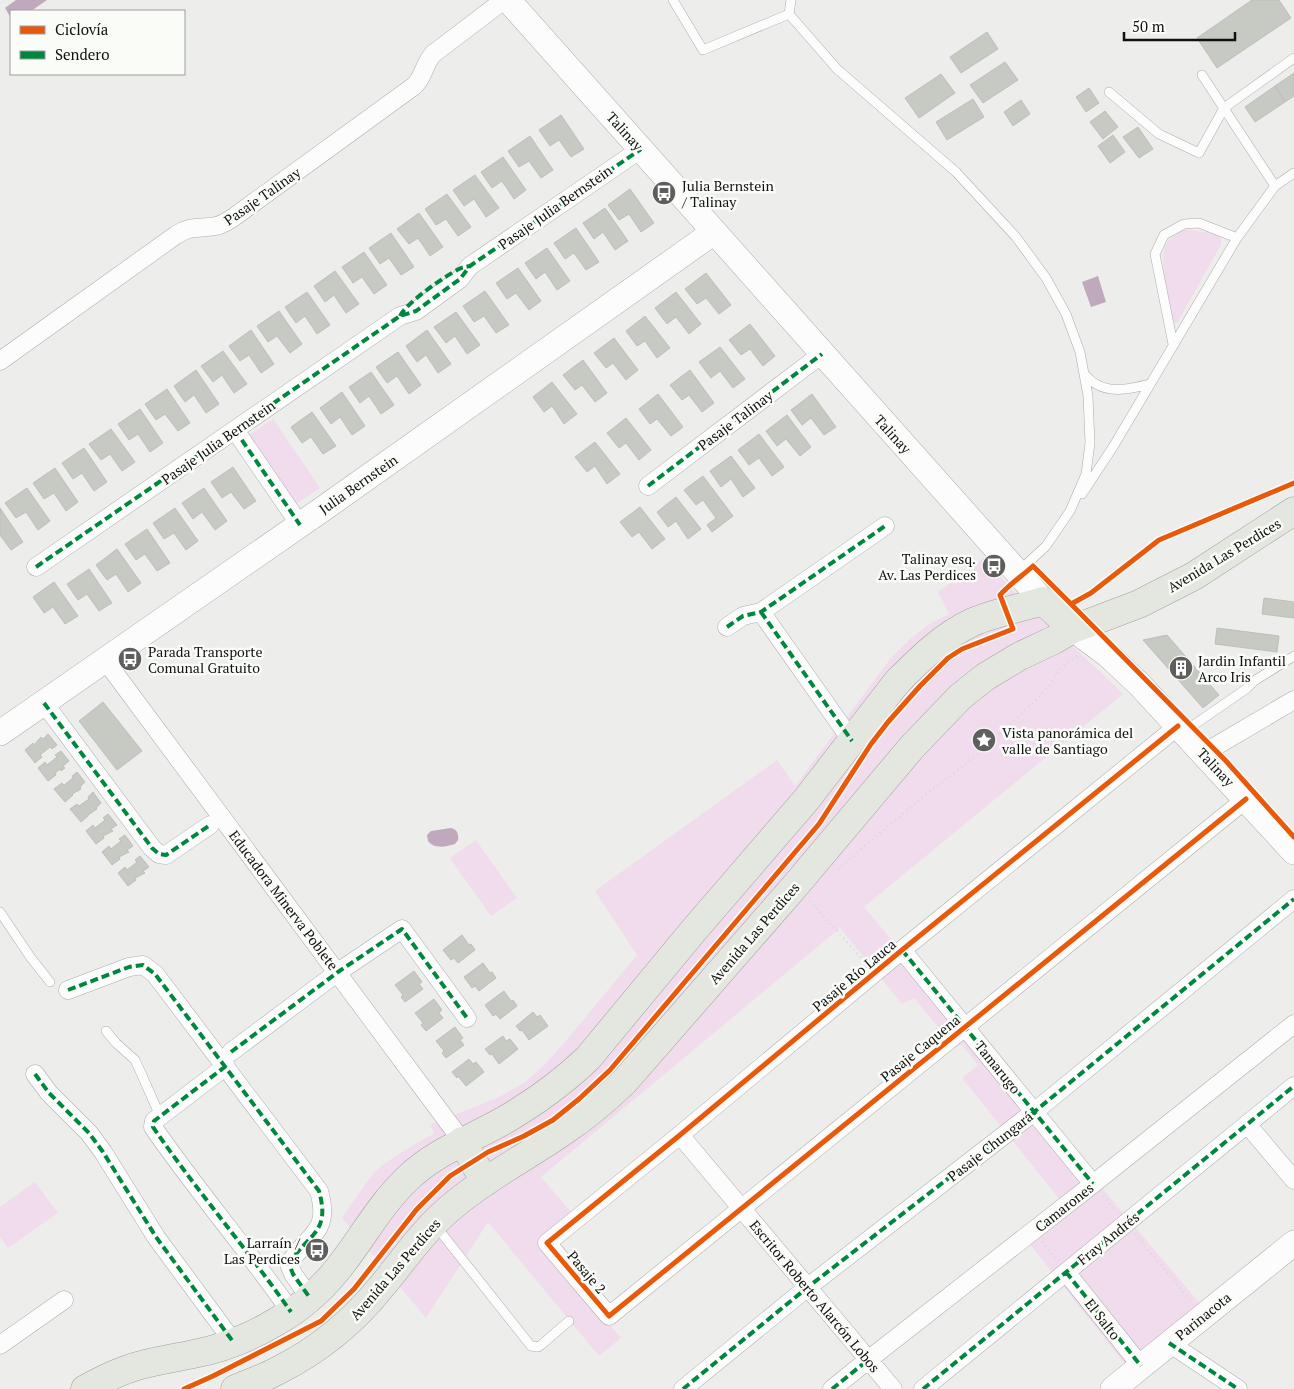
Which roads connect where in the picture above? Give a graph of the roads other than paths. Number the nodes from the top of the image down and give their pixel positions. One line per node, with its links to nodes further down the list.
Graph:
1 (504, 0): 17 (street, Pasaje Talinay)
2 (508, 0): 10 (street, Talinay)
3 (673, 0): 5 (lane)
4 (791, 0): 5 (lane)
5 (789, 14): 18 (lane)
6 (1294, 58): 9 (lane)
7 (1202, 75): 9 (lane)
8 (1110, 92): 9 (lane)
9 (1224, 108): 12 (lane)
10 (641, 149): 13 (street, Talinay); 20 (street, Pasaje Julia Bernstein)
11 (1294, 173): 12 (lane)
12 (1275, 186): 14 (lane)
13 (714, 232): 16 (street, Talinay); 24 (street, Julia Bernstein)
14 (1237, 238): 15 (lane); 15 (lane)
15 (1174, 344): 19 (lane)
16 (822, 354): 21 (street, Pasaje Talinay); 27 (street, Talinay)
17 (0, 361)
18 (1084, 374): 19 (lane); 22 (lane)
19 (1150, 384): 22 (lane)
20 (235, 430): 24 (street); 26 (street, Pasaje Julia Bernstein)
21 (648, 486)
22 (1070, 511): 27 (lane)
23 (1294, 511): 31 (main road, Avenida Las Perdices)
24 (300, 525): 33 (street, Julia Bernstein)
25 (886, 526): 29 (street)
26 (36, 567)
27 (1018, 573): 28 (street, Talinay)
28 (1043, 602): 31 (main road, Talinay); 38 (main road)
29 (761, 612): 30 (street); 38 (street)
30 (727, 627)
31 (1076, 642): 36 (street, Talinay); 62 (main road, Avenida Las Perdices)
32 (1294, 656): 36 (lane)
33 (106, 660): 35 (street, Julia Bernstein); 46 (street, Educadora Minerva Poblete)
34 (1294, 700): 39 (street)
35 (44, 703): 37 (street, Julia Bernstein); 41 (street)
36 (1181, 729): 39 (street, Talinay); 45 (street, Pasaje Río Lauca)
37 (0, 733)
38 (852, 741): 60 (main road)
39 (1204, 753): 40 (street, Talinay)
40 (1246, 799): 42 (street, Talinay); 51 (street, Pasaje Caquena)
41 (210, 825)
42 (1294, 852)
43 (1294, 899): 56 (street, Pasaje Chungará)
44 (0, 912): 47 (lane)
45 (902, 950): 51 (street, Tamarugo); 59 (street, Pasaje Río Lauca)
46 (338, 972): 49 (street); 53 (street); 60 (street, Educadora Minerva Poblete)
47 (50, 982)
48 (68, 990): 53 (street)
49 (467, 1018)
50 (1294, 1024): 63 (street, Camarones)
51 (965, 1027): 56 (street, Tamarugo); 64 (street, Pasaje Caquena)
52 (106, 1031): 57 (lane)
53 (228, 1059): 57 (street); 71 (street)
54 (35, 1074): 74 (street)
55 (1294, 1086): 58 (street, Fray Andrés)
56 (1034, 1112): 63 (street, Tamarugo); 69 (street, Pasaje Chungará)
57 (160, 1116): 71 (street)
58 (1247, 1124): 61 (street); 68 (street, Fray Andrés)
59 (680, 1135): 64 (street, Escritor Roberto Alarcón Lobos); 66 (street, Pasaje Río Lauca)
60 (462, 1141): 62 (main road); 71 (main road)
61 (1294, 1180)
62 (485, 1182): 65 (main road, Avenida Las Perdices)
63 (1093, 1184): 77 (street, Camarones)
64 (742, 1208): 69 (street, Escritor Roberto Alarcón Lobos); 72 (street, Pasaje Caquena)
65 (433, 1223): 73 (lane); 80 (main road, Avenida Las Perdices)
66 (547, 1243): 72 (street, Pasaje 2)
67 (1294, 1243): 75 (street, Parinacota)
68 (1066, 1272): 78 (street, El Salto); 84 (street, Fray Andrés)
69 (808, 1287): 77 (street, Escritor Roberto Alarcón Lobos); 81 (street, Pasaje Chungará)
70 (64, 1300): 76 (street)
71 (300, 1305): 74 (main road)
72 (609, 1316)
73 (568, 1321)
74 (234, 1343): 79 (main road)
75 (1169, 1343): 78 (street, Parinacota); 86 (street)
76 (0, 1345)
77 (868, 1360): 82 (street, Camarones); 83 (street, Escritor Roberto Alarcón Lobos)
78 (1141, 1366): 85 (street, Parinacota)
79 (85, 1389)
80 (236, 1389)
81 (683, 1389)
82 (832, 1389)
83 (893, 1389)
84 (923, 1389)
85 (1112, 1389)
86 (1238, 1389)

